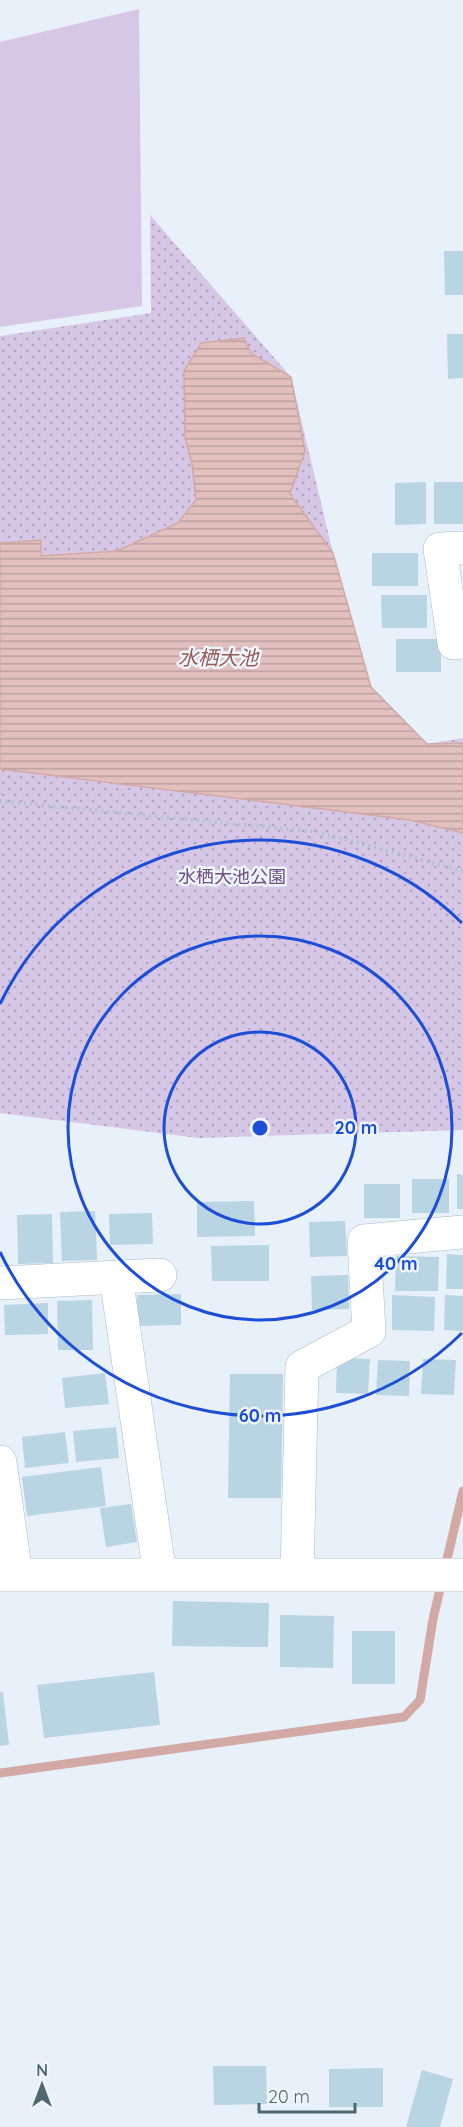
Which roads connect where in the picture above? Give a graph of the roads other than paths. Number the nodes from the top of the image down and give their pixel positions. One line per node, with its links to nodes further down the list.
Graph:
1 (463, 548): 2 (street)
2 (463, 642)
3 (463, 1232): 10 (street)
4 (160, 1275): 5 (street)
5 (116, 1277): 6 (street); 9 (street)
6 (0, 1283)
7 (0, 1462): 8 (street)
8 (8, 1575): 9 (street)
9 (160, 1575): 10 (street)
10 (297, 1575): 11 (street)
11 (463, 1575)

